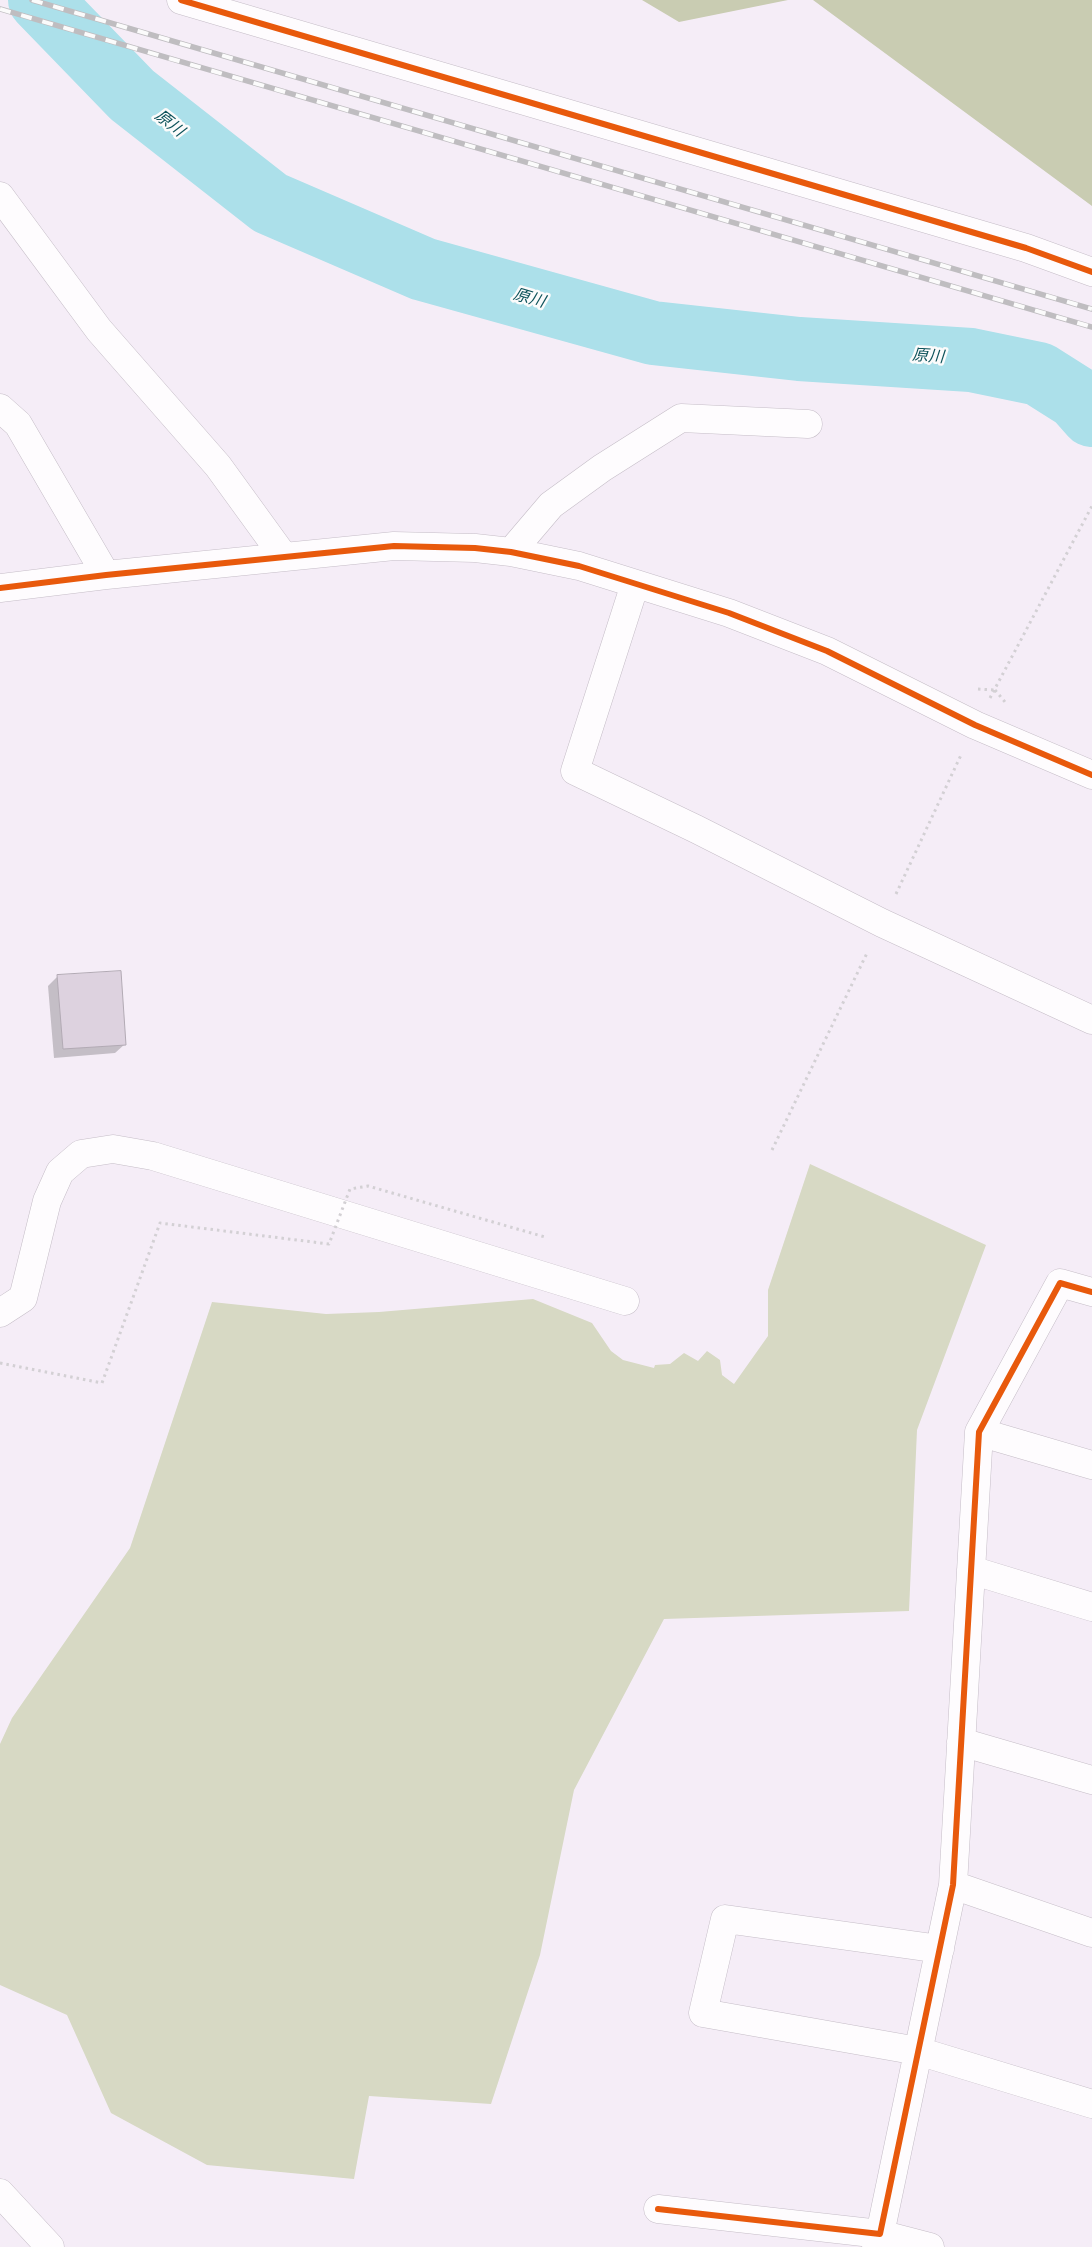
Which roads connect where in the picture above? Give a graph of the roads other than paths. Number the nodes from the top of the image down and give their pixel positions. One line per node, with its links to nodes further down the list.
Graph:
1 (182, 0): 3 (main road)
2 (0, 196): 7 (main road)
3 (1092, 272)
4 (0, 408): 8 (main road)
5 (808, 424): 6 (main road)
6 (511, 552): 7 (main road); 9 (main road)
7 (284, 557): 8 (main road)
8 (106, 575): 10 (main road)
9 (635, 584): 11 (main road); 12 (main road)
10 (0, 588)
11 (1092, 775)
12 (1092, 1020)
13 (1092, 1292): 16 (main road)
14 (625, 1301): 15 (main road)
15 (0, 1313)
16 (979, 1432): 17 (main road); 18 (main road)
17 (1092, 1465)
18 (971, 1570): 19 (main road); 20 (main road)
19 (1092, 1607)
20 (961, 1742): 21 (main road); 22 (main road)
21 (1092, 1780)
22 (953, 1885): 23 (main road); 24 (main road)
23 (1092, 1933)
24 (940, 1949): 25 (main road); 25 (main road)
25 (918, 2051): 26 (main road); 29 (main road)
26 (1092, 2104)
27 (0, 2193): 30 (main road)
28 (658, 2209): 29 (main road)
29 (878, 2240): 31 (main road)
30 (50, 2247)
31 (930, 2247)

